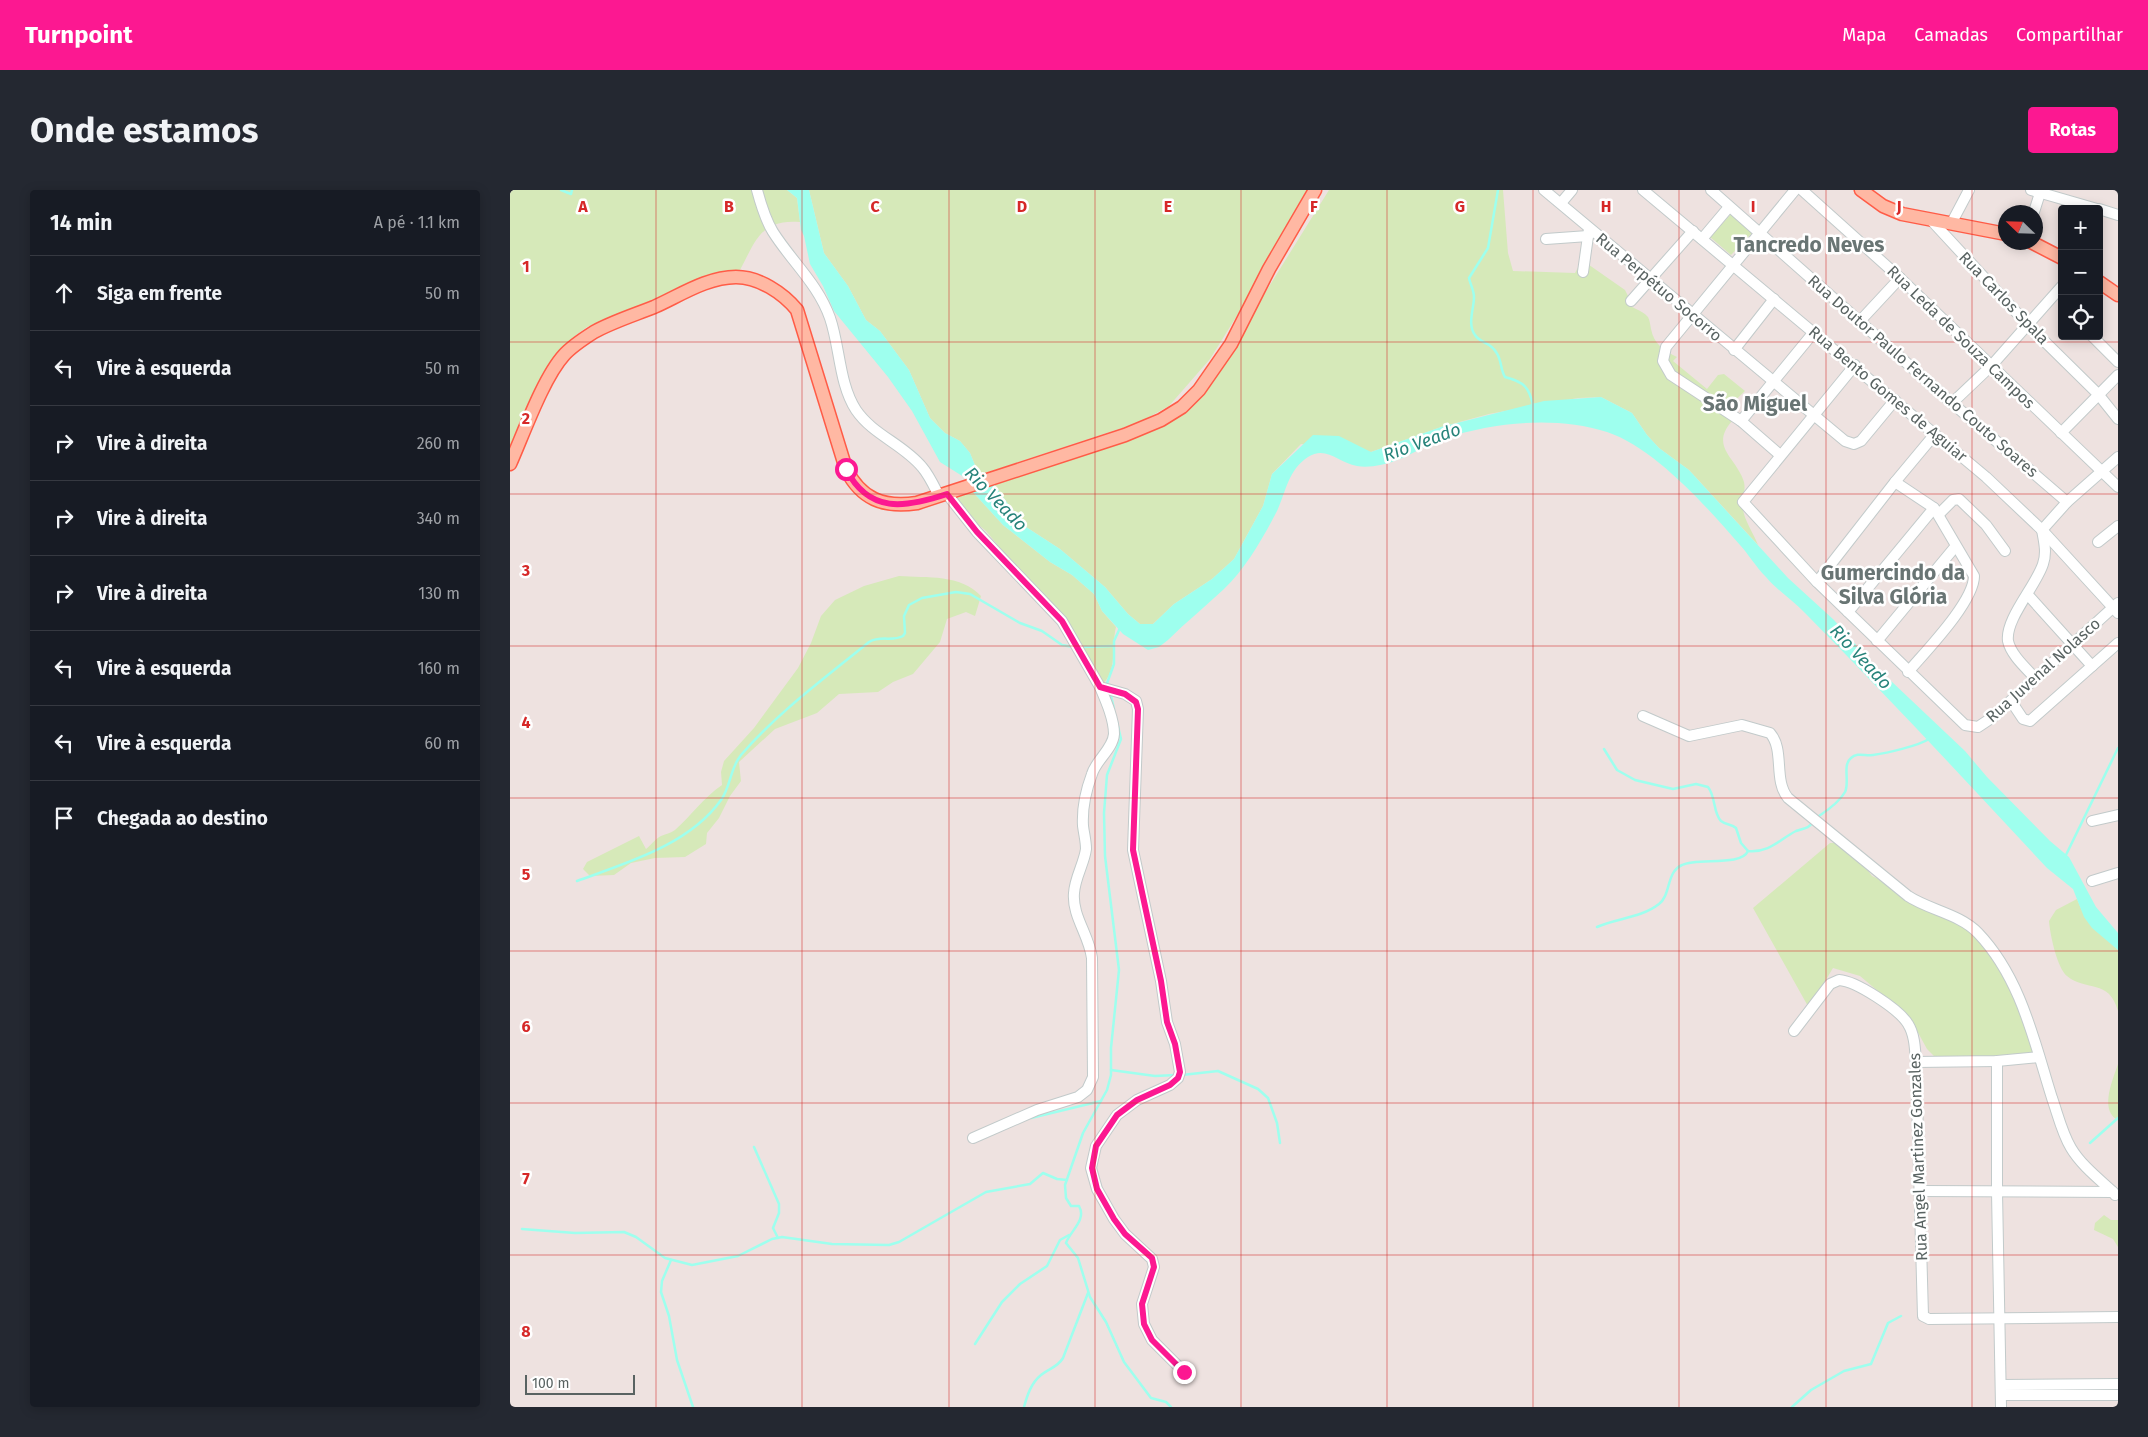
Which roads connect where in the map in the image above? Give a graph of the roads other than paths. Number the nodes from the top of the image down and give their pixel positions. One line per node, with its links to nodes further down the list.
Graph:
1 (757, 190): 62 (street)
2 (1315, 190): 62 (main road)
3 (1544, 190): 12 (street, Rua Perpétuo Socorro)
4 (1572, 190): 12 (street)
5 (1643, 190): 20 (street, Rua Bento Gomes de Aguiar)
6 (1711, 190): 15 (street, Rua Doutor Paulo Fernando Couto Soares)
7 (1795, 190): 21 (street)
8 (1802, 190): 31 (street, Rua Leda de Souza Campos)
9 (1861, 190): 18 (main road)
10 (1969, 190): 19 (street)
11 (2036, 191): 13 (street); 14 (street)
12 (1561, 204): 22 (street, Rua Perpétuo Socorro)
13 (2035, 205)
14 (2083, 205)
15 (1729, 206): 21 (street, Rua Doutor Paulo Fernando Couto Soares); 25 (street)
16 (2103, 211): 17 (street)
17 (2118, 215)
18 (1931, 220): 19 (main road); 39 (street, Rua Carlos Spala)
19 (1951, 224): 23 (main road)
20 (1692, 231): 25 (street, Rua Bento Gomes de Aguiar); 30 (street)
21 (1760, 232): 28 (street); 38 (street, Rua Doutor Paulo Fernando Couto Soares)
22 (1589, 233): 24 (street, Rua Perpétuo Socorro); 29 (street); 30 (street, Rua Perpétuo Socorro)
23 (1998, 233)
24 (1546, 239)
25 (1702, 239): 28 (street, Rua Bento Gomes de Aguiar)
26 (2043, 248): 27 (main road)
27 (2058, 256)
28 (1733, 265): 35 (street, Rua Bento Gomes de Aguiar); 37 (street)
29 (1583, 272)
30 (1651, 278): 36 (street); 37 (street, Rua Perpétuo Socorro)
31 (1900, 278): 38 (street); 45 (street, Rua Leda de Souza Campos)
32 (2103, 285): 34 (main road)
33 (2058, 291): 39 (street)
34 (2118, 295)
35 (1774, 299): 40 (street, Rua Bento Gomes de Aguiar); 42 (street)
36 (1632, 301)
37 (1692, 314): 42 (street, Rua Perpétuo Socorro); 53 (street)
38 (1860, 321): 50 (street, Rua Doutor Paulo Fernando Couto Soares)
39 (2029, 326): 45 (street); 48 (street, Rua Carlos Spala)
40 (1814, 332): 44 (street, Rua Bento Gomes de Aguiar); 47 (street)
41 (2096, 340): 43 (street)
42 (1734, 350): 47 (street, Rua Perpétuo Socorro)
43 (2118, 362)
44 (1855, 365): 49 (street, Rua Bento Gomes de Aguiar); 51 (street)
45 (1992, 365): 50 (street); 54 (street, Rua Leda de Souza Campos)
46 (2118, 375): 48 (street)
47 (1774, 383): 51 (street, Rua Perpétuo Socorro); 53 (street)
48 (2098, 394): 52 (street, Rua Carlos Spala); 54 (street)
49 (1895, 400): 51 (street, Rua Perpétuo Socorro); 55 (street, Rua Bento Gomes de Aguiar)
50 (1952, 403): 63 (street, Rua Doutor Paulo Fernando Couto Soares)
51 (1815, 414): 56 (street)
52 (2118, 419)
53 (1741, 422): 56 (street)
54 (2061, 433): 59 (street, Rua Leda de Souza Campos)
55 (1935, 434): 60 (street); 66 (street, Rua Bento Gomes de Aguiar)
56 (1780, 455): 70 (street)
57 (2118, 457): 59 (street)
58 (510, 464): 62 (main road)
59 (2101, 471): 61 (street, Rua Leda de Souza Campos); 63 (street)
60 (1895, 482): 64 (street); 70 (street)
61 (2118, 487)
62 (943, 495): 80 (street)
63 (2067, 502): 66 (street)
64 (1936, 511): 68 (street); 69 (street); 73 (street)
65 (2118, 526): 67 (street)
66 (2042, 530): 71 (street); 72 (street, Rua Bento Gomes de Aguiar)
67 (2098, 542)
68 (1955, 547): 74 (street); 78 (street)
69 (2005, 551)
70 (1817, 582): 73 (street)
71 (2028, 595): 76 (street); 79 (street)
72 (2116, 608): 76 (street, Rua Juvenal Nolasco)
73 (1848, 612): 74 (street)
74 (1877, 641): 78 (street)
75 (2118, 643): 77 (street)
76 (2072, 644): 77 (street); 79 (street, Rua Juvenal Nolasco)
77 (2092, 666): 81 (street)
78 (1908, 672): 81 (street, Rua Juvenal Nolasco)
79 (2035, 678): 81 (street, Rua Juvenal Nolasco)
80 (1100, 687): 91 (street); 97 (street)
81 (2011, 702)
82 (1643, 716): 88 (street)
83 (2118, 815): 84 (street)
84 (2092, 822)
85 (2118, 873): 86 (street)
86 (2092, 880)
87 (1794, 1031): 90 (street, Rua Angel Martinez Gonzales)
88 (2039, 1057): 89 (street); 94 (street)
89 (1997, 1061): 90 (street); 93 (street)
90 (1916, 1062): 92 (street, Rua Angel Martinez Gonzales)
91 (973, 1138)
92 (1920, 1191): 93 (street); 96 (street, Rua Angel Martinez Gonzales)
93 (1997, 1192): 94 (street); 96 (street)
94 (2116, 1195)
95 (2118, 1317): 96 (street)
96 (2000, 1320): 100 (street)
97 (1184, 1372)
98 (2086, 1384): 99 (street); 100 (street); 101 (street)
99 (2118, 1384)
100 (2001, 1390): 101 (street); 103 (street)
101 (2087, 1395): 102 (street); 104 (street)
102 (2118, 1395)
103 (2001, 1407)
104 (2087, 1407)

